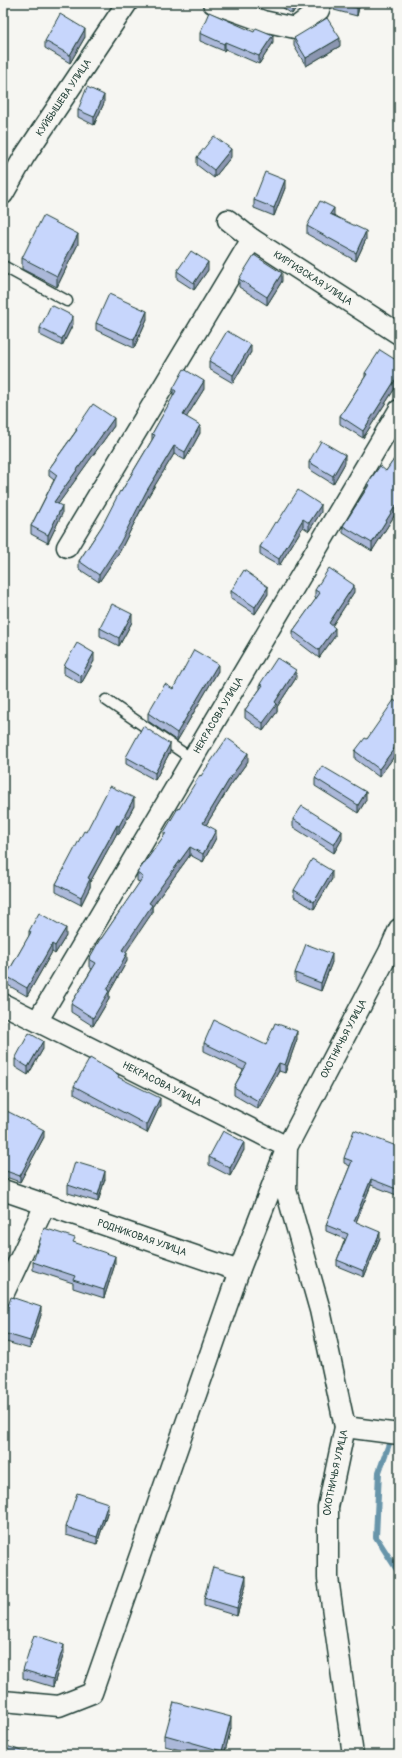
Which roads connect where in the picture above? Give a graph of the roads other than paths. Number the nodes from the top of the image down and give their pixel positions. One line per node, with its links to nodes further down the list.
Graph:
1 (127, 3): 4 (street, КУЙБЫШЕВА УЛИЦА)
2 (213, 3): 3 (street)
3 (321, 3)
4 (3, 194)
5 (228, 220): 6 (street, КИРГИЗСКАЯ УЛИЦА)
6 (252, 239): 9 (street, КИРГИЗСКАЯ УЛИЦА); 11 (street)
7 (3, 266): 8 (lane)
8 (67, 301)
9 (399, 334)
10 (399, 410): 13 (street, НЕКРАСОВА УЛИЦА)
11 (67, 547)
12 (106, 700): 13 (lane)
13 (192, 759): 16 (street, НЕКРАСОВА УЛИЦА)
14 (399, 929): 17 (street, ОХОТНИЧЬЯ УЛИЦА)
15 (3, 1004): 16 (street, НЕКРАСОВА УЛИЦА)
16 (38, 1020): 17 (street, НЕКРАСОВА УЛИЦА)
17 (287, 1147): 20 (street, ОХОТНИЧЬЯ УЛИЦА); 22 (street, ОХОТНИЧЬЯ УЛИЦА)
18 (3, 1190): 19 (street, РОДНИКОВАЯ УЛИЦА)
19 (45, 1205): 20 (street, РОДНИКОВАЯ УЛИЦА); 21 (street)
20 (240, 1271): 24 (street, ОХОТНИЧЬЯ УЛИЦА)
21 (3, 1295)
22 (345, 1427): 23 (street); 25 (street, ОХОТНИЧЬЯ УЛИЦА)
23 (399, 1434)
24 (3, 1701)
25 (353, 1755)

